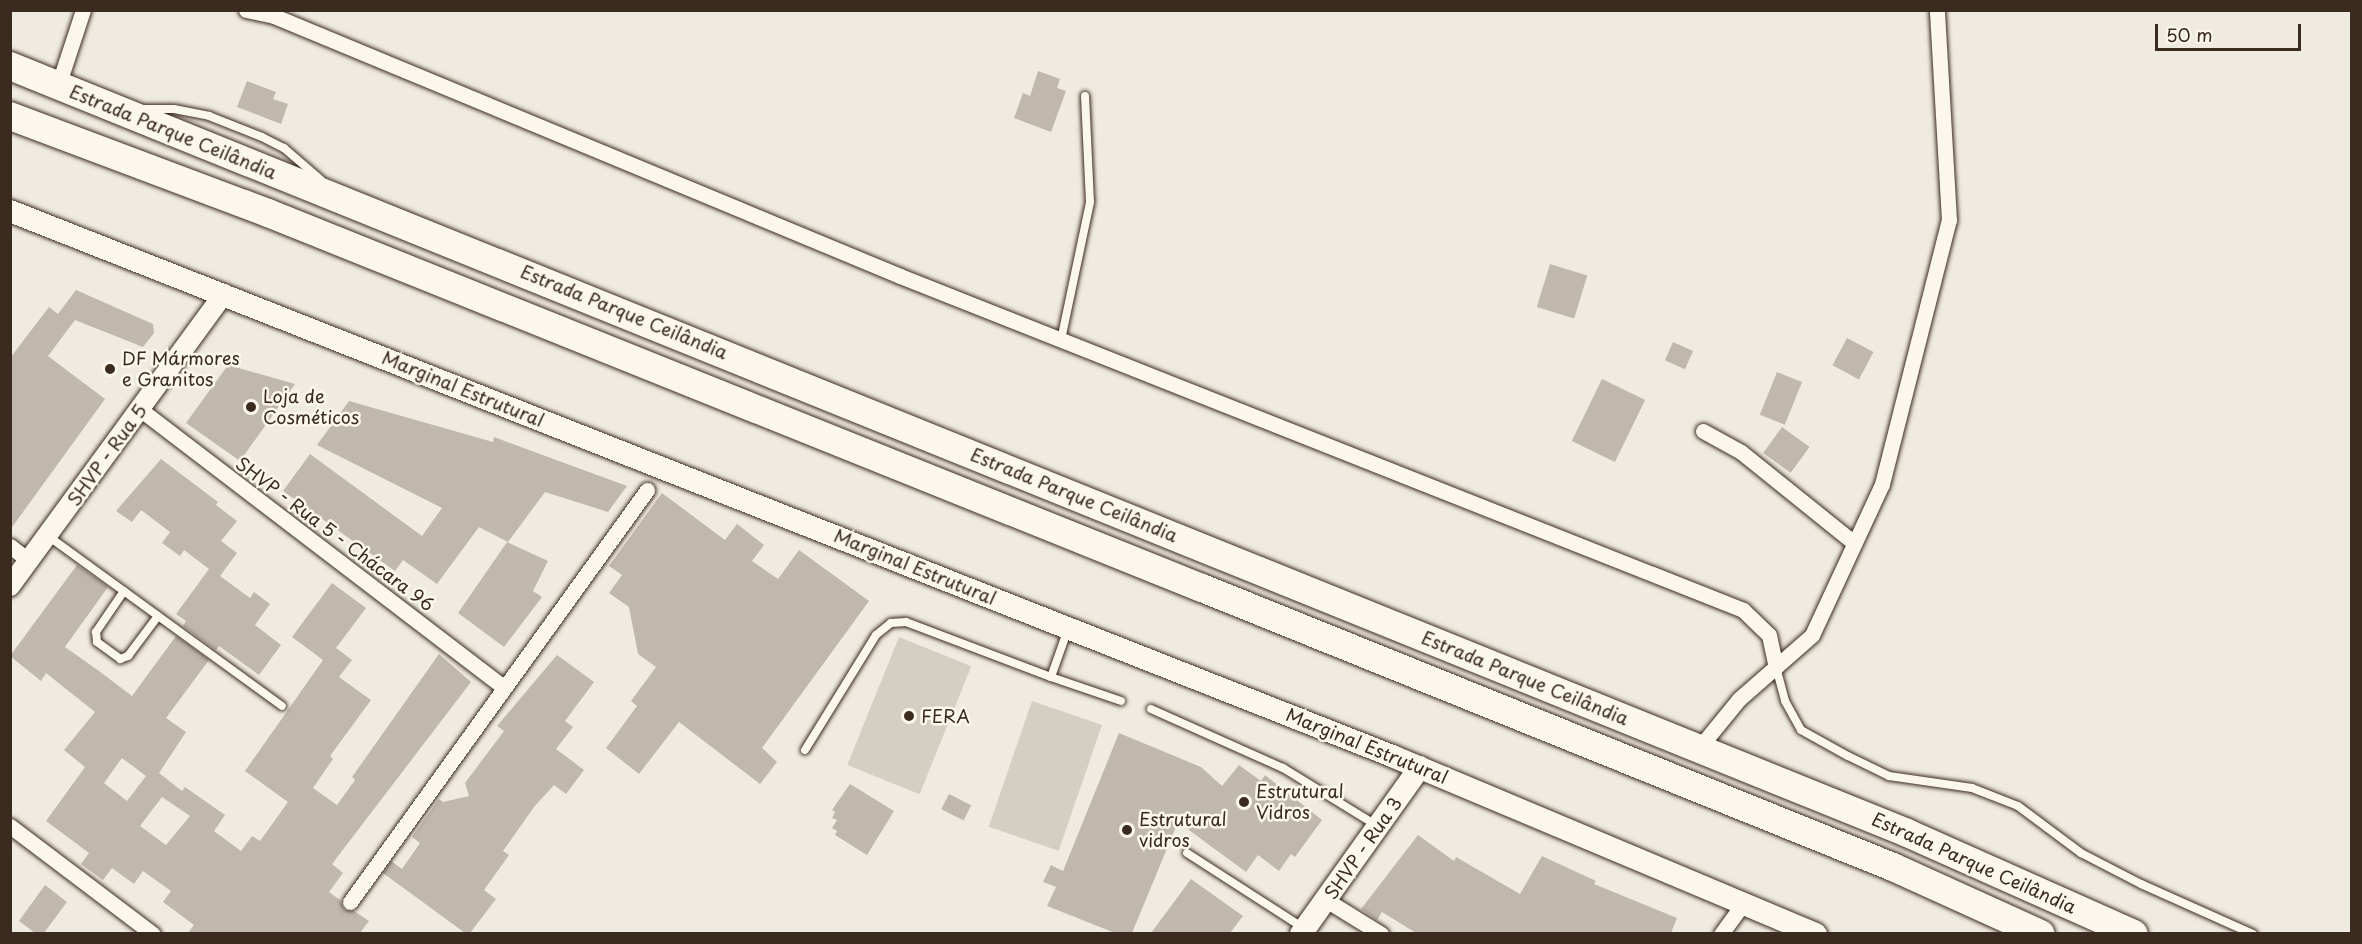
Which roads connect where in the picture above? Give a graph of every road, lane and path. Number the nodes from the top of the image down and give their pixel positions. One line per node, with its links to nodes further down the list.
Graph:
1 (83, 10): 5 (street)
2 (246, 10): 10 (street)
3 (1937, 10): 15 (street)
4 (10, 66): 5 (highway, Estrada Parque Ceilândia)
5 (58, 86): 28 (highway, Estrada Parque Ceilândia)
6 (1085, 96): 10 (lane)
7 (10, 116): 42 (highway, Estrada Parque Ceilândia)
8 (10, 211): 9 (main road, Marginal Estrutural)
9 (224, 294): 11 (street, SHVP - Rua 5); 21 (main road, Marginal Estrutural)
10 (1061, 340): 22 (street)
11 (141, 410): 14 (street, SHVP - Rua 5); 24 (street, SHVP - Rua 5 - Chácara 96)
12 (1703, 431): 15 (street)
13 (647, 490): 24 (street)
14 (48, 536): 17 (street, SHVP - Rua 5); 19 (lane)
15 (1854, 543): 22 (street)
16 (10, 546): 17 (street)
17 (29, 561): 18 (street, SHVP - Rua 5)
18 (10, 586)
19 (124, 591): 20 (lane); 20 (lane)
20 (158, 615): 26 (lane)
21 (1068, 628): 23 (lane); 30 (main road, Marginal Estrutural)
22 (1776, 667): 28 (street); 44 (lane)
23 (1051, 677): 25 (lane); 29 (lane)
24 (504, 688): 35 (street)
25 (1120, 701)
26 (282, 706)
27 (1151, 709): 32 (lane)
28 (1699, 748): 43 (highway, Estrada Parque Ceilândia)
29 (805, 750)
30 (1420, 767): 32 (main road, SHVP - Rua 3); 36 (main road, Marginal Estrutural)
31 (10, 826): 38 (street)
32 (1378, 827): 34 (main road, SHVP - Rua 3)
33 (1187, 853): 37 (lane)
34 (1326, 900): 37 (main road, SHVP - Rua 3); 39 (street)
35 (350, 902)
36 (1744, 902): 40 (street); 41 (main road, Marginal Estrutural)
37 (1303, 931)
38 (153, 933)
39 (1381, 933)
40 (1721, 933)
41 (1816, 933)
42 (2041, 933)
43 (2134, 933)
44 (2253, 933)

